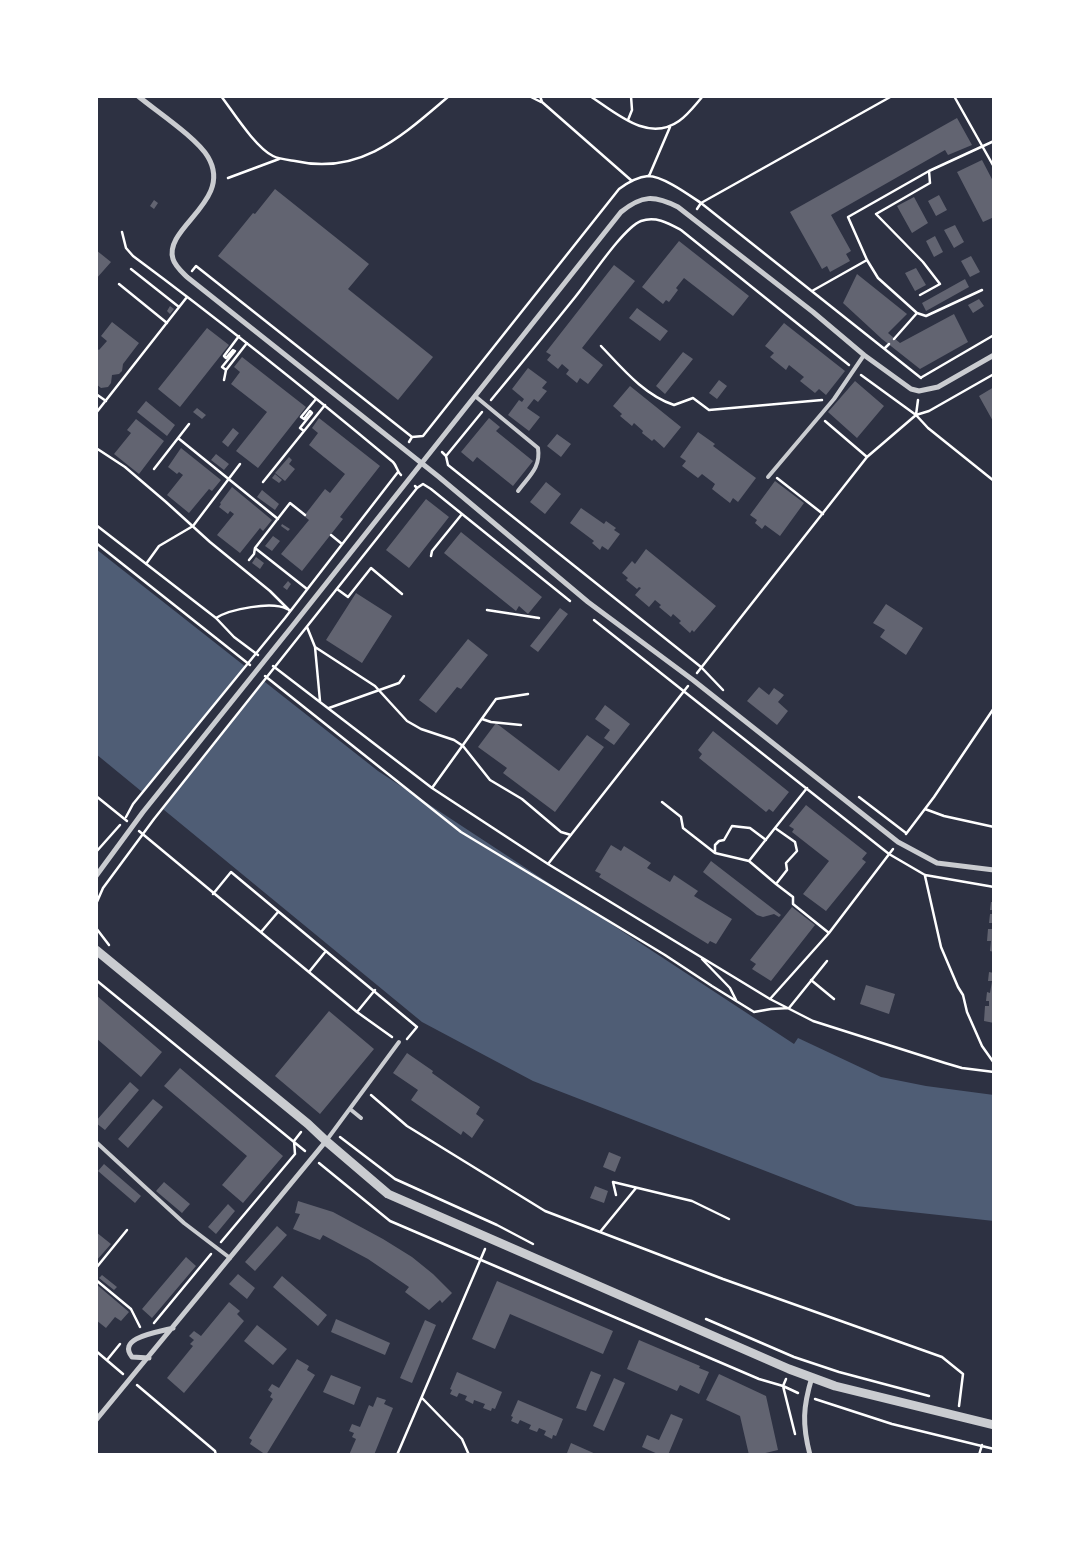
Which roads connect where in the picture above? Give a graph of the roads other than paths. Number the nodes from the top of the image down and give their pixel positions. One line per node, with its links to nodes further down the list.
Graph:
1 (138, 96): 5 (street)
2 (864, 355): 3 (street); 4 (street); 6 (lane)
3 (994, 355)
4 (475, 396): 5 (street); 7 (lane)
5 (421, 463): 8 (street); 9 (street)
6 (768, 477)
7 (518, 491)
8 (994, 870)
9 (96, 876)
10 (96, 950): 14 (street)
11 (401, 1043): 12 (lane)
12 (350, 1109): 13 (lane); 14 (lane)
13 (361, 1118)
14 (326, 1141): 16 (street); 19 (street)
15 (96, 1142): 16 (lane)
16 (230, 1258): 17 (street)
17 (173, 1328): 18 (street); 18 (street)
18 (149, 1358): 20 (street)
19 (812, 1377): 21 (street); 22 (street)
20 (96, 1420)
21 (994, 1425)
22 (810, 1455)

